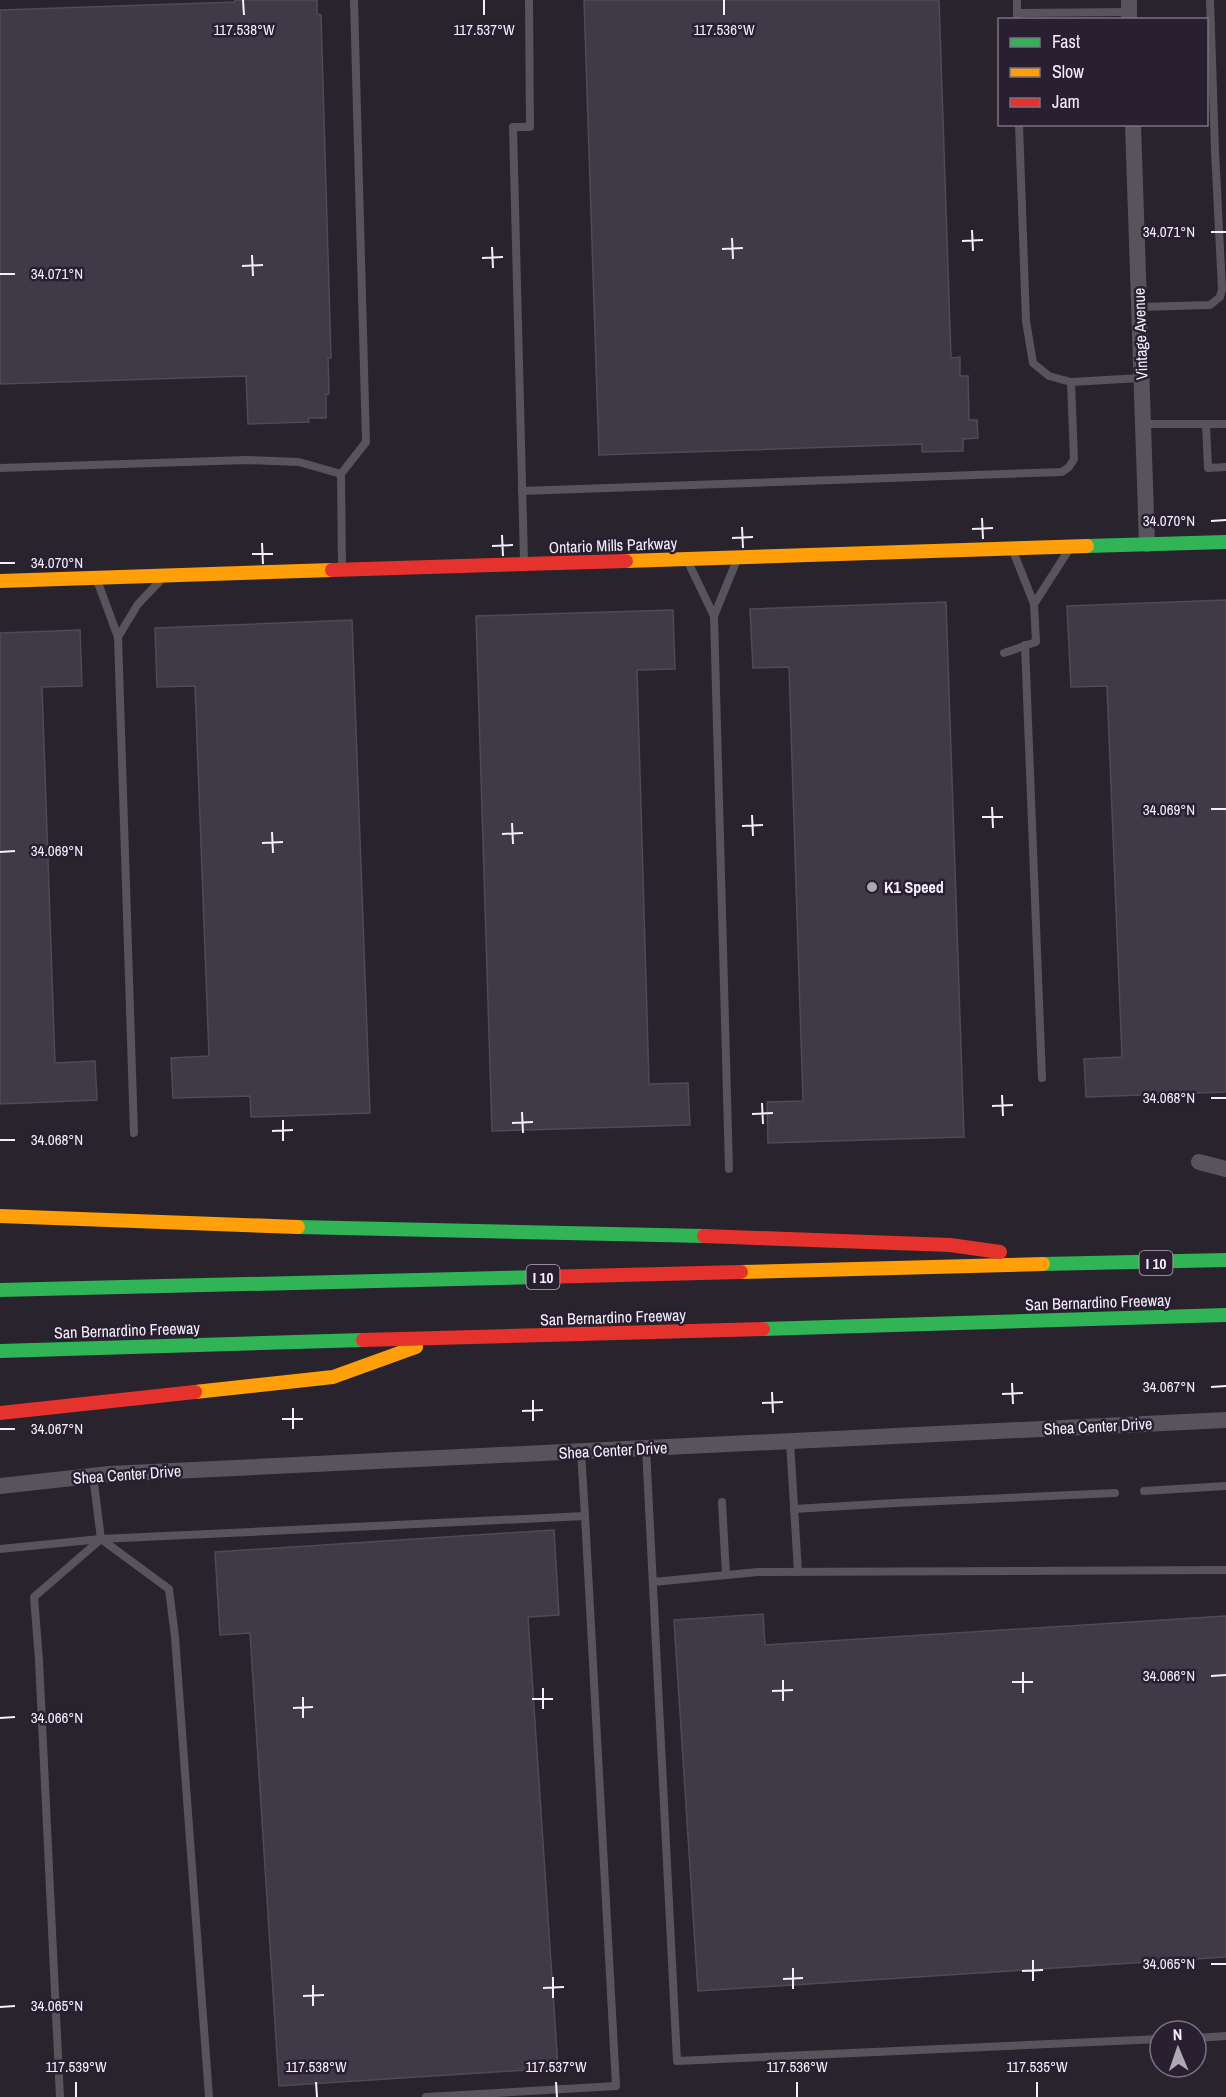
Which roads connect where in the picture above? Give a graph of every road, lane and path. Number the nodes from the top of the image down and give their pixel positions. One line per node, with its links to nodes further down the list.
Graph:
1 (354, 0): 17 (lane)
2 (529, 0): 18 (lane)
3 (1017, 0): 6 (lane)
4 (1210, 0): 9 (lane)
5 (1129, 10): 6 (lane)
6 (1017, 16)
7 (1019, 126): 11 (lane)
8 (1133, 126): 9 (street, Vintage Avenue)
9 (1139, 307): 10 (street, Vintage Avenue)
10 (1141, 378): 11 (lane); 12 (street, Vintage Avenue)
11 (1071, 382): 18 (lane)
12 (1143, 424): 13 (lane); 20 (street, Vintage Avenue)
13 (1206, 424): 14 (lane); 15 (lane)
14 (1226, 424)
15 (1226, 467)
16 (0, 468): 17 (lane)
17 (341, 474): 26 (lane)
18 (522, 490): 25 (lane)
19 (1226, 542): 20 (main road, Ontario Mills Parkway)
20 (1146, 544): 21 (main road, Ontario Mills Parkway)
21 (1071, 547): 22 (main road, Ontario Mills Parkway); 30 (lane)
22 (1012, 549): 23 (main road, Ontario Mills Parkway); 30 (lane)
23 (737, 558): 24 (main road, Ontario Mills Parkway); 31 (lane)
24 (687, 559): 25 (main road, Ontario Mills Parkway); 31 (lane)
25 (525, 564): 26 (main road, Ontario Mills Parkway)
26 (342, 570): 27 (main road, Ontario Mills Parkway)
27 (165, 576): 28 (main road, Ontario Mills Parkway); 32 (lane)
28 (97, 578): 29 (main road, Ontario Mills Parkway); 32 (lane)
29 (0, 580)
30 (1034, 604): 33 (lane)
31 (714, 616): 38 (lane)
32 (118, 637): 36 (lane)
33 (1025, 645): 34 (lane); 35 (lane)
34 (1004, 653)
35 (1042, 1078)
36 (134, 1133)
37 (1199, 1161): 39 (street)
38 (729, 1169)
39 (1226, 1169)
40 (0, 1216): 42 (main road)
41 (1226, 1260): 42 (main road, I 10)
42 (1086, 1265): 43 (main road, I 10)
43 (0, 1290)
44 (1226, 1315): 45 (main road, San Bernardino Freeway)
45 (444, 1337): 46 (main road, San Bernardino Freeway); 47 (main road)
46 (0, 1350)
47 (0, 1413)
48 (1226, 1420): 49 (street, Shea Center Drive)
49 (790, 1441): 50 (street, Shea Center Drive); 58 (lane)
50 (646, 1448): 51 (street, Shea Center Drive); 65 (lane)
51 (581, 1452): 52 (street, Shea Center Drive); 59 (lane)
52 (93, 1475): 53 (street, Shea Center Drive); 60 (lane)
53 (0, 1486)
54 (1226, 1486): 55 (lane)
55 (1144, 1491)
56 (1115, 1493): 58 (lane)
57 (722, 1502): 64 (lane)
58 (794, 1509): 63 (lane)
59 (585, 1516): 60 (lane); 71 (lane)
60 (101, 1539): 61 (lane); 69 (lane); 70 (lane)
61 (0, 1549)
62 (1226, 1570): 63 (lane)
63 (798, 1572): 64 (lane)
64 (726, 1575): 65 (lane)
65 (653, 1582): 68 (lane)
66 (1226, 2036): 67 (lane)
67 (1208, 2037)
68 (1148, 2040)
69 (60, 2097)
70 (209, 2097)
71 (426, 2097)

